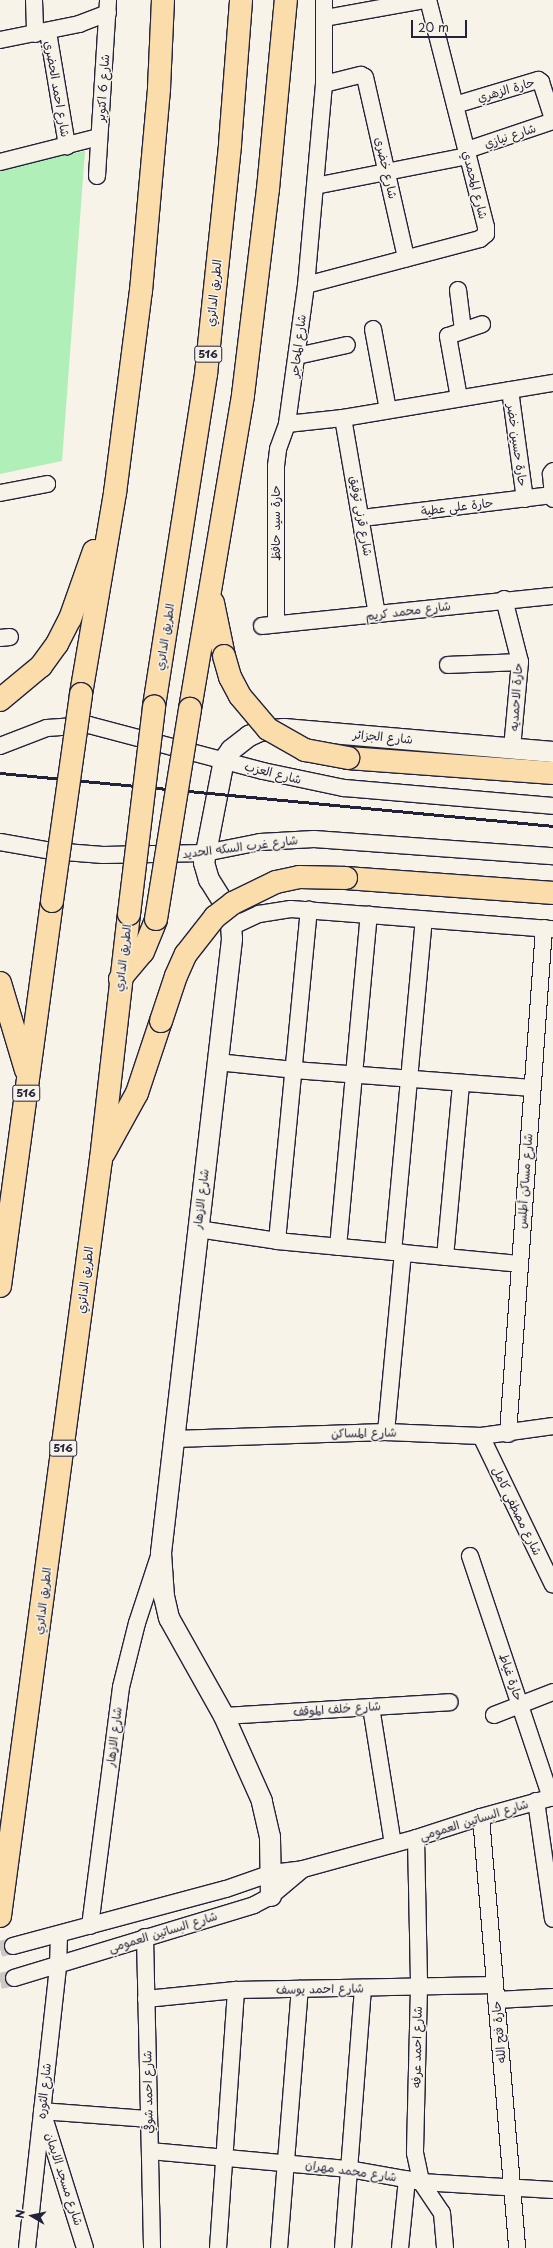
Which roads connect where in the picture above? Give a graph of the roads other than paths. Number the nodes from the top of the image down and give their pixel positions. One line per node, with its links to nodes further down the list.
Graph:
1 (34, 0): 9 (street, شارع احمد الحضري)
2 (164, 0): 38 (highway, 516)
3 (241, 0): 66 (highway, الطريق الدائري / 516, bridge)
4 (286, 0): 43 (highway)
5 (324, 0): 8 (street, شارع المحاجر)
6 (426, 0): 8 (street); 12 (street, شارع المحمدي)
7 (108, 7): 9 (street); 14 (street, شارع 6 اكتوبر)
8 (325, 18): 11 (street, شارع المحاجر)
9 (42, 33): 10 (street); 15 (street, شارع احمد الحضري)
10 (0, 40)
11 (324, 84): 18 (street, شارع خضرى); 20 (street, شارع المحاجر)
12 (455, 105): 13 (street, حارة الزهري); 16 (street, شارع المحمدي)
13 (553, 121): 16 (street, شارع نيازي)
14 (99, 138): 15 (street); 19 (street, شارع 6 اكتوبر)
15 (67, 146): 17 (street)
16 (467, 153): 18 (street, شارع نيازي); 21 (street, شارع المحمدي)
17 (0, 162)
18 (387, 172): 20 (street, شارع نيازي); 21 (street, شارع خضرى)
19 (97, 176)
20 (315, 186): 22 (street, شارع المحاجر)
21 (406, 258): 22 (street, شارع المحمدي)
22 (306, 285): 28 (street, شارع المحاجر)
23 (458, 290): 26 (street)
24 (482, 324): 26 (street)
25 (373, 329): 32 (street)
26 (463, 330): 31 (street)
27 (348, 345): 28 (street)
28 (297, 356): 34 (street, شارع المحاجر)
29 (553, 383): 30 (street)
30 (510, 390): 31 (street); 40 (street, حارة حسين خضر)
31 (459, 398): 32 (street)
32 (388, 410): 33 (street)
33 (343, 418): 34 (street); 42 (street, شارع قرنى توفيق)
34 (287, 424): 47 (street, حارة سيد حافظ)
35 (553, 471): 39 (street)
36 (47, 484): 37 (street)
37 (0, 493)
38 (115, 493): 50 (highway); 71 (highway, 516, bridge)
39 (553, 496): 40 (street, حارة على عطية); 41 (street)
40 (524, 499): 42 (street, حارة على عطية)
41 (553, 499)
42 (362, 518): 46 (street, شارع قرنى توفيق)
43 (210, 589): 55 (highway, bridge); 66 (highway, bridge)
44 (553, 596): 45 (street, شارع محمد كريم)
45 (504, 600): 46 (street, شارع محمد كريم); 48 (street, حارة الاحمديه)
46 (377, 614): 47 (street, شارع محمد كريم)
47 (269, 625)
48 (520, 662): 49 (street); 52 (street, حارة الاحمديه)
49 (448, 666)
50 (0, 700)
51 (0, 746): 54 (street, شارع العزب)
52 (512, 749): 53 (street, شارع الجزائر); 54 (street, شارع الجزائر)
53 (553, 752)
54 (224, 760): 56 (street, شارع العزب); 58 (street, شارع الازهار)
55 (553, 773)
56 (553, 806)
57 (0, 842): 58 (street, شارع غرب السكه الحديد)
58 (205, 853): 59 (street, شارع غرب السكه الحديد); 64 (street, شارع الازهار)
59 (553, 856)
60 (553, 893): 75 (highway, bridge)
61 (309, 910): 62 (street); 64 (street); 69 (street)
62 (369, 914): 63 (street); 70 (street)
63 (424, 919): 65 (street); 72 (street)
64 (233, 926): 68 (street, شارع الازهار)
65 (549, 928): 74 (street, شارع مساكن أطلس)
66 (120, 979): 75 (highway, الطريق الدائري / 516)
67 (0, 983): 71 (highway)
68 (217, 1062): 69 (street); 76 (street, شارع الازهار)
69 (294, 1070): 70 (street); 77 (street)
70 (354, 1075): 72 (street); 78 (street)
71 (28, 1078): 82 (highway, 516)
72 (409, 1079): 73 (street); 79 (street)
73 (461, 1083): 74 (street); 80 (street)
74 (532, 1088): 81 (street, شارع مساكن أطلس)
75 (100, 1159): 104 (highway, الطريق الدائري / 516)
76 (198, 1229): 77 (street); 87 (street, شارع الازهار)
77 (277, 1241): 78 (street)
78 (338, 1247): 79 (street)
79 (398, 1252): 80 (street); 84 (street)
80 (445, 1257): 81 (street)
81 (519, 1264): 85 (street, شارع مساكن أطلس)
82 (0, 1286)
83 (551, 1431): 85 (street, شارع المساكن)
84 (386, 1432): 86 (street, شارع المساكن); 87 (street, شارع المساكن)
85 (508, 1434): 86 (street, شارع المساكن)
86 (482, 1436): 90 (street, شارع مصطفي كامل)
87 (174, 1439): 88 (street, شارع الازهار)
88 (160, 1553): 96 (street, شارع الازهار); 106 (street, شارع الازهار)
89 (470, 1556): 93 (street, حارة غياط)
90 (553, 1585)
91 (553, 1692): 93 (street)
92 (450, 1702): 94 (street, شارع خلف الموقف)
93 (520, 1704): 95 (street); 97 (street, حارة غياط)
94 (371, 1707): 96 (street, شارع خلف الموقف); 100 (street)
95 (494, 1715)
96 (224, 1716): 102 (street, شارع الازهار)
97 (547, 1799): 98 (street, شارع البساتين العمومي); 105 (street, حارة غياط)
98 (481, 1817): 99 (street, شارع البساتين العمومي); 116 (street, حارة فتح الله)
99 (416, 1838): 100 (street, شارع البساتين العمومي); 112 (street, شارع احمد عرفه)
100 (393, 1844): 101 (street, شارع البساتين العمومي)
101 (303, 1869): 102 (street, شارع البساتين العمومي); 103 (street, شارع البساتين العمومي)
102 (272, 1873): 103 (street, شارع الازهار); 106 (street, شارع البساتين العمومي)
103 (271, 1896): 108 (street, شارع البساتين العمومي)
104 (0, 1916)
105 (553, 1919)
106 (90, 1926): 107 (street, شارع البساتين العمومي)
107 (59, 1935): 109 (street, شارع البساتين العمومي); 110 (street, شارع الثوره)
108 (145, 1937): 110 (street, شارع البساتين العمومي); 118 (street, شارع احمد شوقي)
109 (13, 1946)
110 (58, 1965): 111 (street, شارع البساتين العمومي); 119 (street, شارع الثوره)
111 (14, 1978)
112 (419, 1987): 113 (street, شارع احمد يوسف); 116 (street, شارع احمد يوسف); 125 (street, شارع احمد عرفه)
113 (363, 1988): 114 (street, شارع احمد يوسف); 124 (street)
114 (300, 1989): 115 (street, شارع احمد يوسف); 123 (street)
115 (236, 1990): 118 (street, شارع احمد يوسف); 122 (street)
116 (495, 1993): 117 (street, شارع احمد يوسف); 126 (street, حارة فتح الله)
117 (553, 1997)
118 (146, 1999): 120 (street, شارع احمد شوقي)
119 (42, 2111): 120 (street); 128 (street, شارع الثوره); 129 (street, شارع مسجد الايمان)
120 (149, 2119): 121 (street, شارع احمد شوقي)
121 (150, 2151): 122 (street, شارع محمد مهران); 130 (street, شارع احمد شوقي)
122 (225, 2158): 123 (street, شارع محمد مهران); 131 (street)
123 (286, 2163): 124 (street, شارع محمد مهران); 132 (street)
124 (349, 2169): 125 (street, شارع محمد مهران); 133 (street)
125 (414, 2181): 126 (street, شارع محمد مهران); 134 (street); 135 (street, شارع احمد عرفه)
126 (512, 2187): 127 (street, شارع محمد مهران); 136 (street, حارة فتح الله)
127 (553, 2190)
128 (27, 2248)
129 (86, 2248)
130 (152, 2248)
131 (218, 2248)
132 (279, 2248)
133 (343, 2248)
134 (400, 2248)
135 (445, 2248)
136 (517, 2248)

